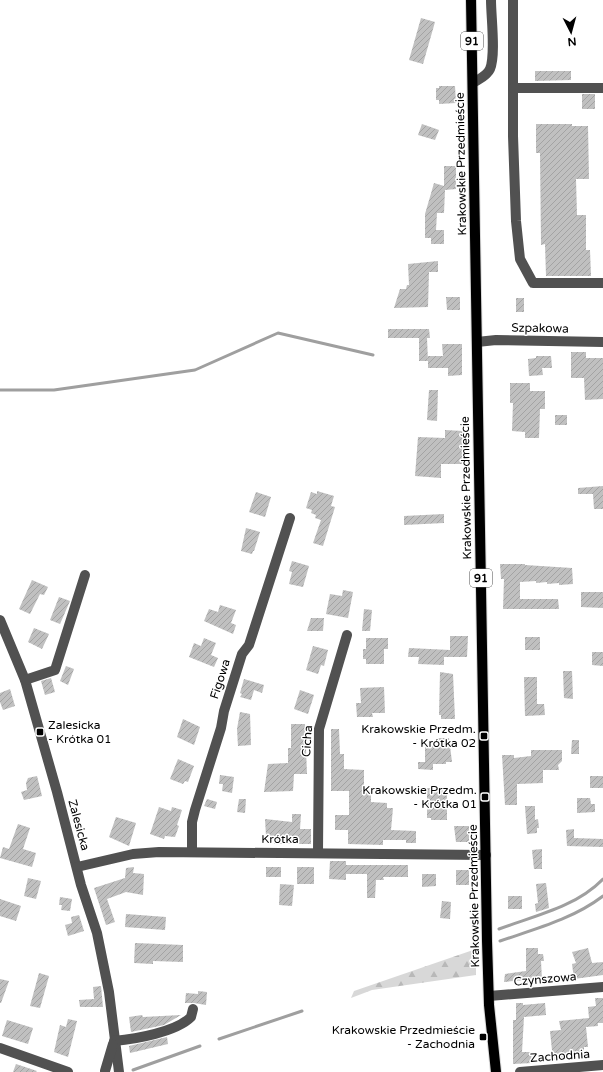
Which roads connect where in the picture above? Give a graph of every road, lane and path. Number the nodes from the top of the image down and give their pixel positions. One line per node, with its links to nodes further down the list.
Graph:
1 (471, 0): 4 (main road, Krakowskie Przedmieście / 91)
2 (491, 0): 4 (street)
3 (513, 0): 5 (street)
4 (473, 83): 8 (main road, Krakowskie Przedmieście / 91)
5 (512, 88): 6 (street); 7 (street)
6 (603, 88)
7 (603, 283)
8 (477, 342): 9 (street, Szpakowa); 17 (main road, Krakowskie Przedmieście / 91)
9 (603, 342)
10 (290, 518): 15 (street, Figowa)
11 (85, 575): 14 (street)
12 (0, 620): 14 (street, Zalesicka)
13 (347, 634): 16 (street, Cicha)
14 (25, 680): 18 (street, Zalesicka)
15 (192, 852): 16 (street, Krótka); 18 (street, Krótka)
16 (318, 852): 17 (street, Krótka)
17 (486, 854): 20 (main road, Krakowskie Przedmieście / 91)
18 (77, 867): 22 (street, Zalesicka)
19 (603, 987): 20 (street, Czynszowa)
20 (488, 996): 28 (main road, Krakowskie Przedmieście / 91)
21 (193, 1009): 22 (street)
22 (114, 1041): 25 (street, Zalesicka); 27 (street, Zalesicka)
23 (0, 1048): 26 (street)
24 (603, 1065): 29 (street, Zachodnia)
25 (104, 1071): 27 (street)
26 (68, 1072)
27 (118, 1072)
28 (496, 1072)
29 (520, 1072)

